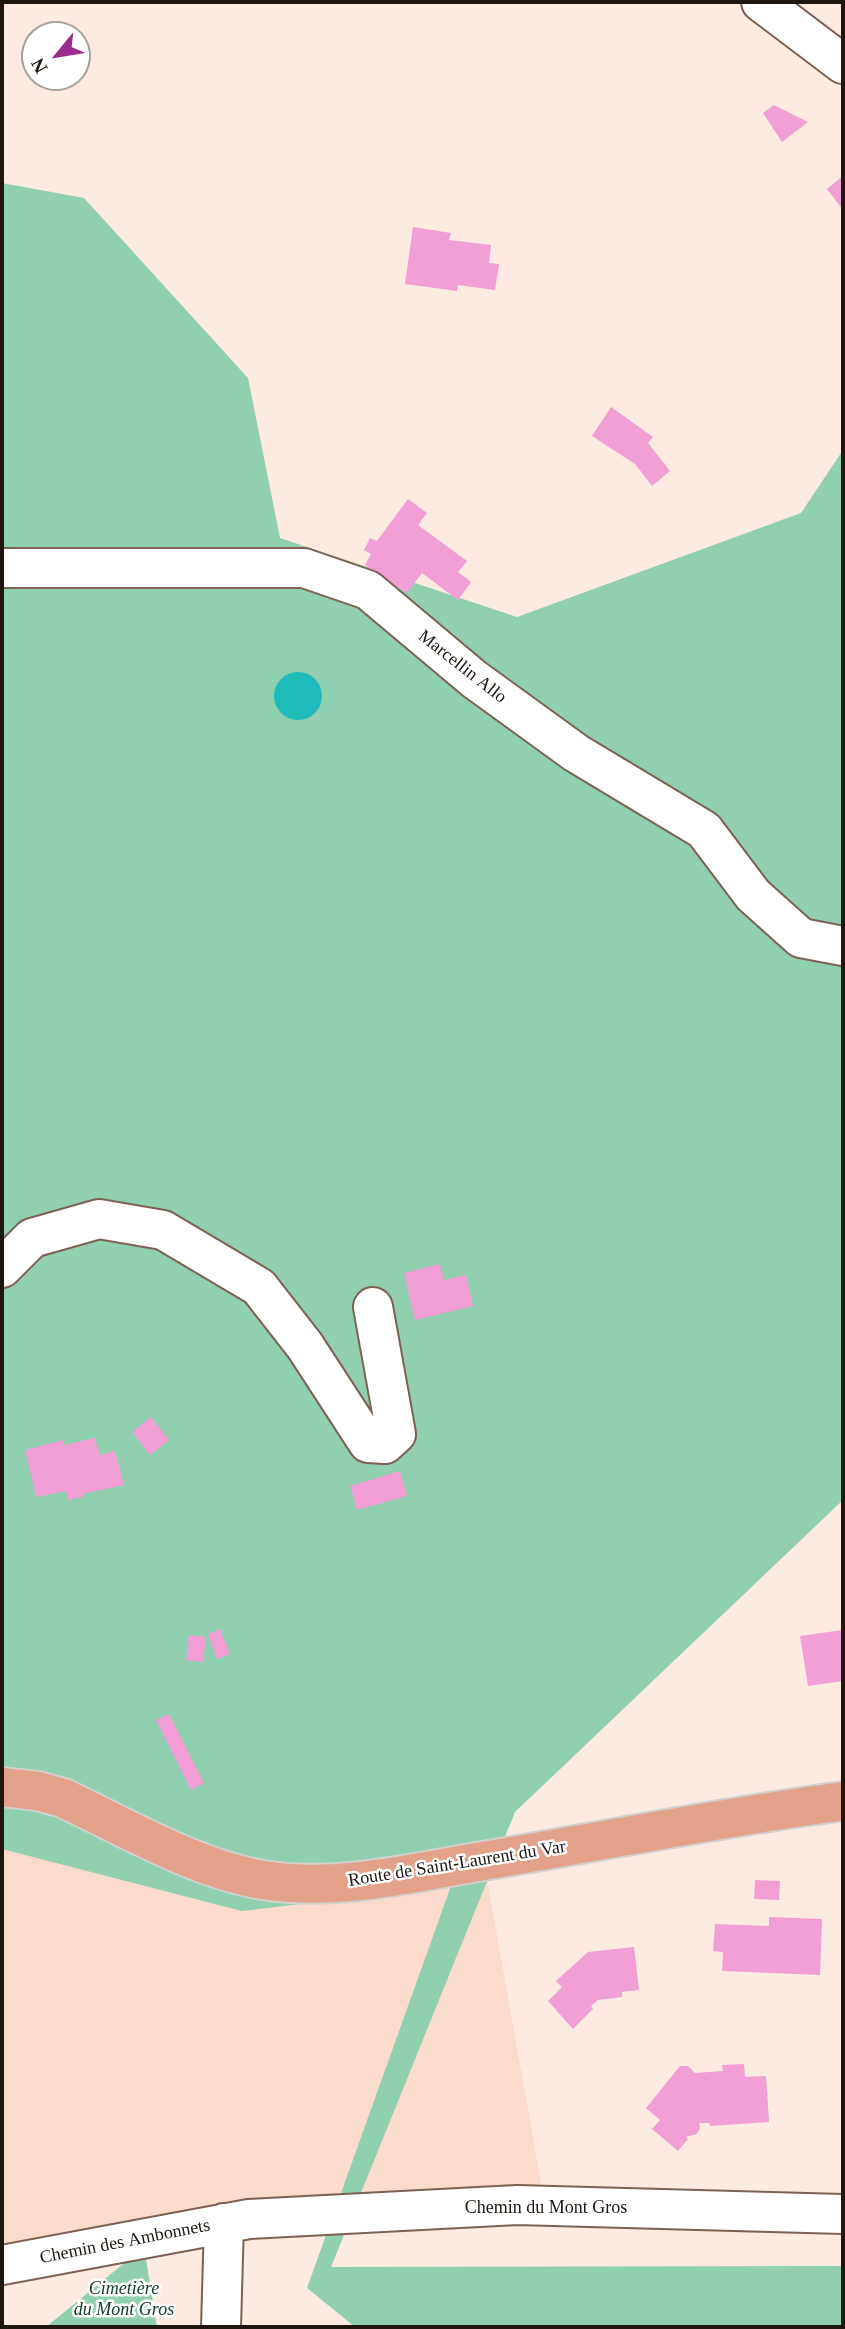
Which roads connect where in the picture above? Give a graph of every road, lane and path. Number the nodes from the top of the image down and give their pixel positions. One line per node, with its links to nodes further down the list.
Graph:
1 (761, 2): 2 (street)
2 (843, 64)
3 (6, 567): 4 (street, Marcellin Allo)
4 (843, 946)
5 (2, 1268): 6 (street)
6 (373, 1307)
7 (2, 1787): 8 (main road, Route de Saint-Laurent du Var)
8 (843, 1801)
9 (843, 2214): 10 (street, Chemin du Mont Gros)
10 (236, 2221): 11 (street, Chemin des Ambonnets); 12 (street)
11 (2, 2266)
12 (221, 2327)

